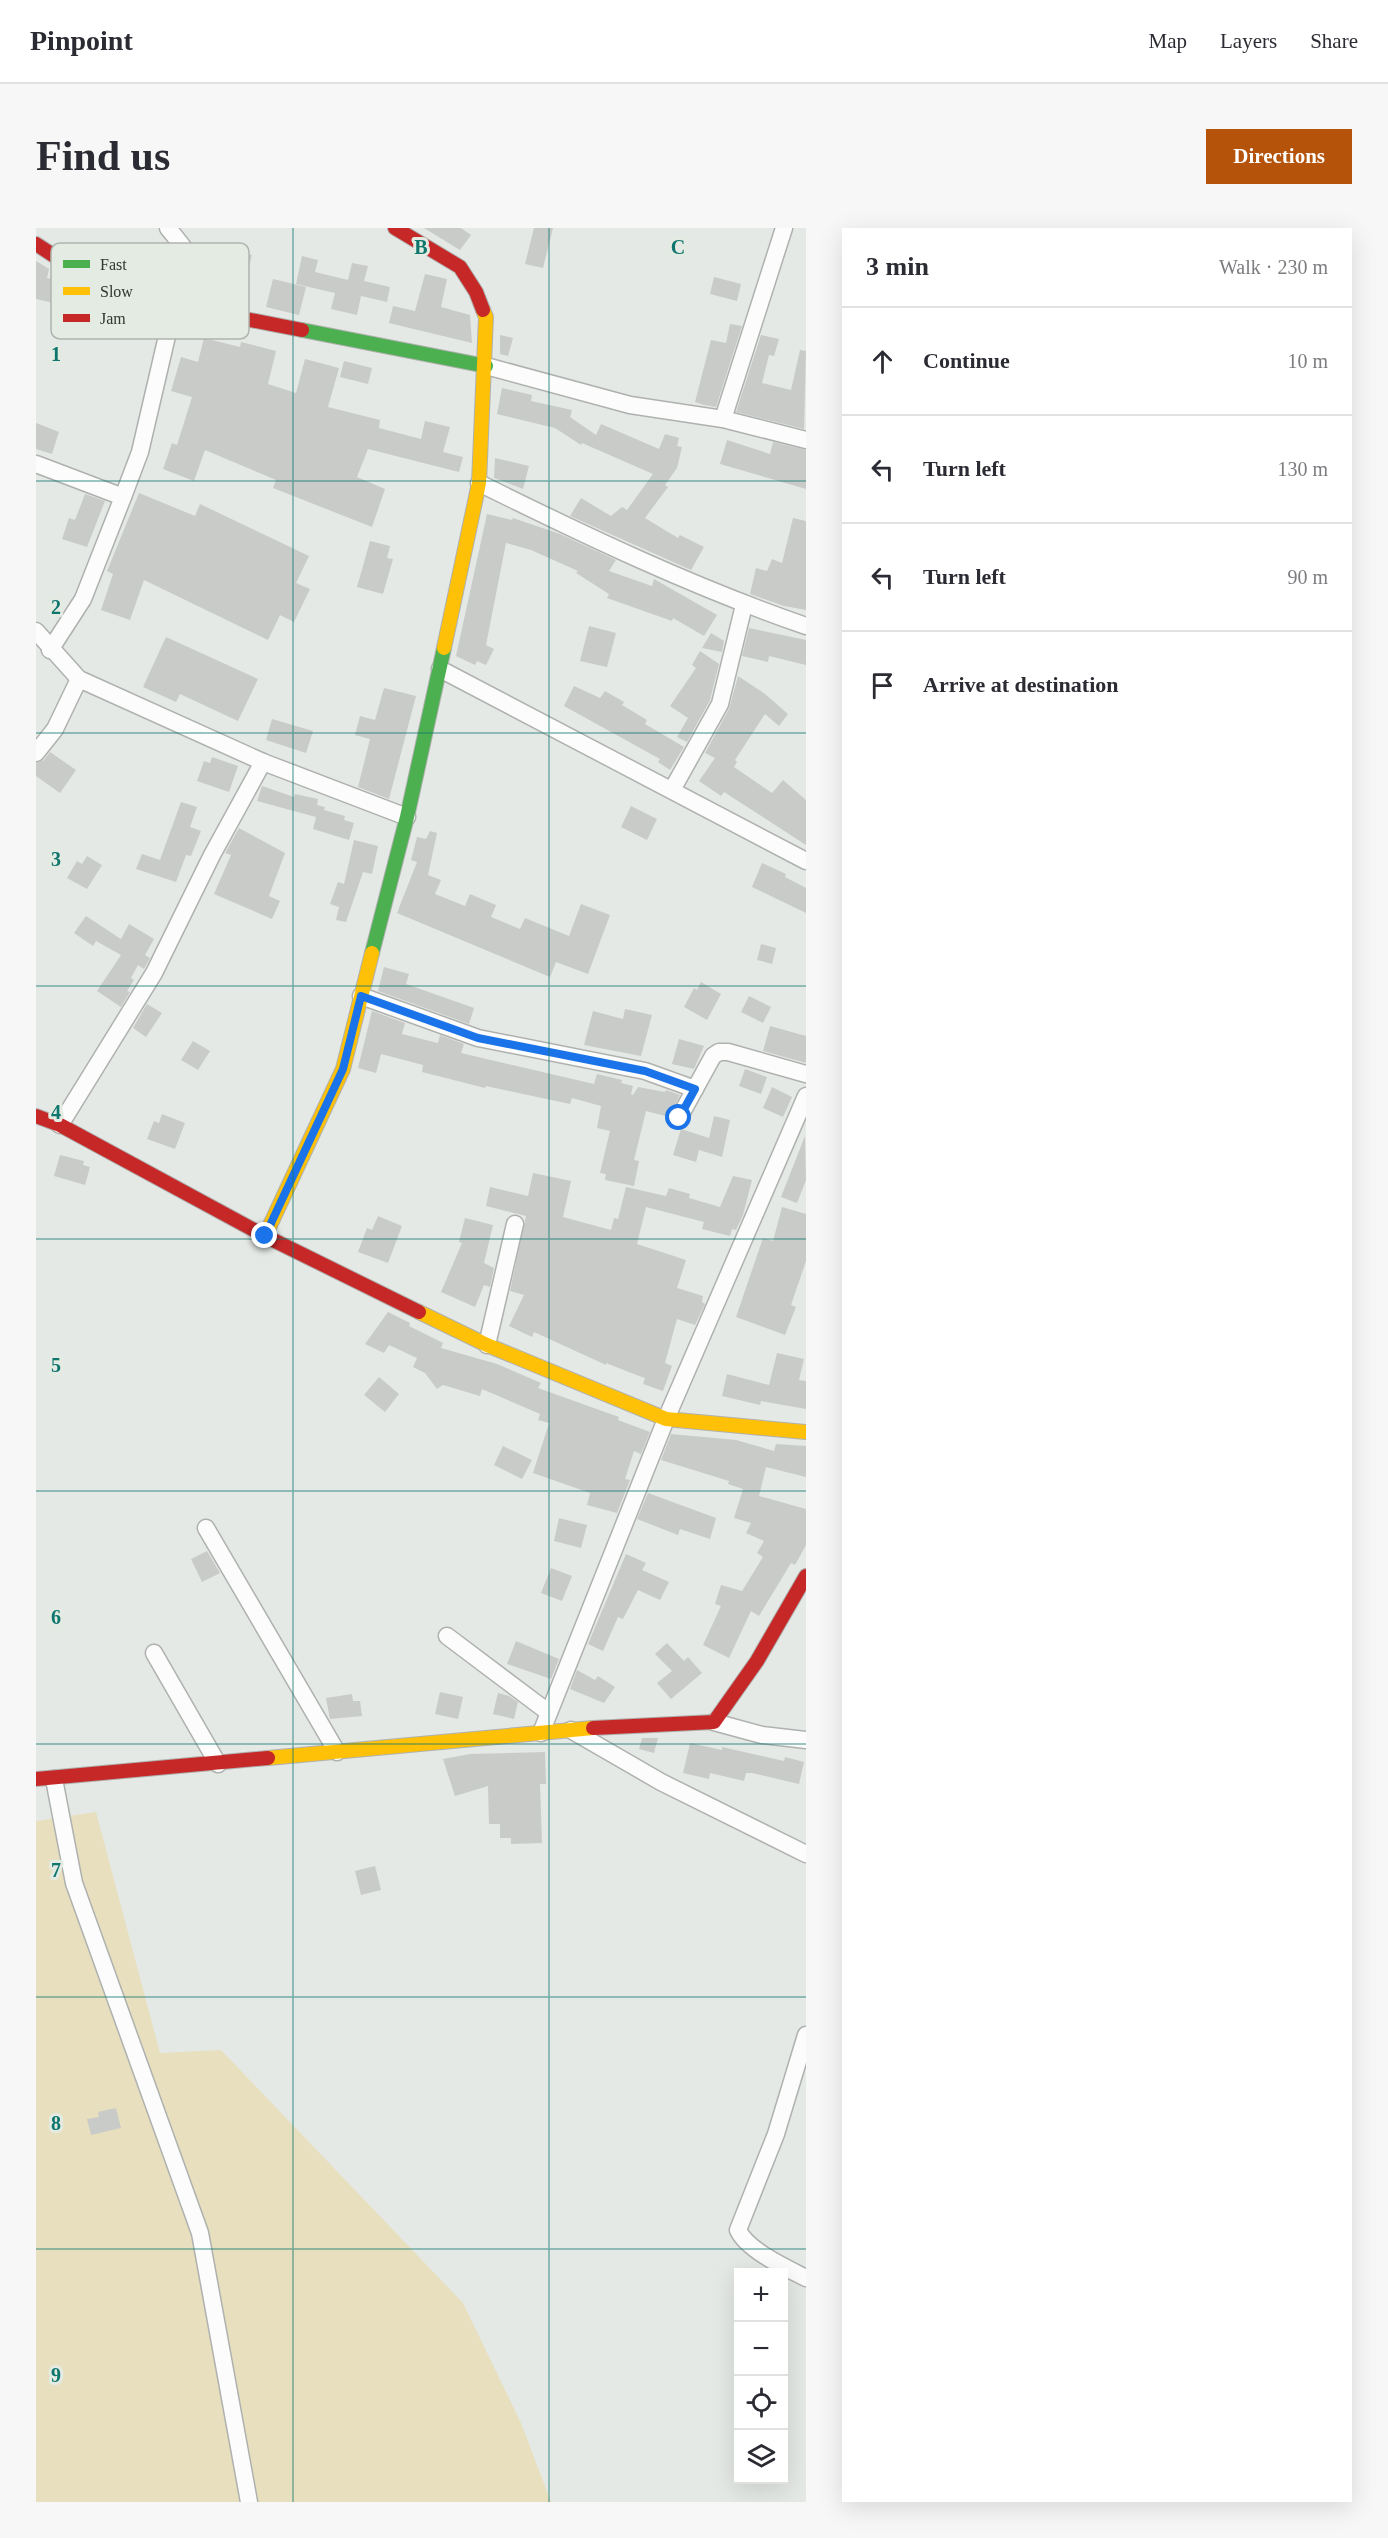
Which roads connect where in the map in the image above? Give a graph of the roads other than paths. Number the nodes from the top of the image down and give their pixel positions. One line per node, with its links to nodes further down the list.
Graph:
1 (168, 228): 4 (street)
2 (395, 228): 9 (street)
3 (784, 228): 10 (street)
4 (180, 243)
5 (36, 244): 6 (street)
6 (51, 254)
7 (249, 320): 9 (street)
8 (166, 339): 14 (street)
9 (486, 366): 10 (street); 13 (street)
10 (723, 419): 11 (street)
11 (806, 440)
12 (36, 464): 14 (street)
13 (479, 483): 15 (street); 19 (street)
14 (123, 497): 18 (street)
15 (744, 605): 16 (street); 23 (street)
16 (806, 627)
17 (36, 631): 18 (street)
18 (50, 650): 20 (street)
19 (440, 669): 23 (street); 24 (street)
20 (79, 679): 21 (street); 22 (street)
21 (36, 753)
22 (263, 762): 24 (street); 32 (street)
23 (672, 790): 25 (street)
24 (407, 817): 26 (street)
25 (806, 861)
26 (361, 996): 28 (street); 34 (street)
27 (806, 1074): 28 (street)
28 (695, 1089): 31 (street)
29 (806, 1096): 36 (street)
30 (36, 1116): 32 (street)
31 (679, 1118)
32 (60, 1125): 34 (street)
33 (515, 1224): 35 (street)
34 (265, 1236): 35 (street)
35 (487, 1345): 36 (street)
36 (666, 1419): 37 (street); 42 (street)
37 (806, 1432)
38 (207, 1528): 47 (street)
39 (806, 1576): 43 (street)
40 (447, 1636): 42 (street)
41 (154, 1653): 48 (street)
42 (548, 1712): 45 (street)
43 (714, 1722): 44 (street); 46 (street)
44 (568, 1728): 45 (street); 51 (street)
45 (541, 1733): 47 (street)
46 (806, 1740)
47 (337, 1752): 48 (street)
48 (218, 1764): 50 (street)
49 (36, 1779): 50 (street)
50 (54, 1779): 54 (street)
51 (806, 1854)
52 (806, 2035): 53 (street)
53 (806, 2278)
54 (249, 2502)

